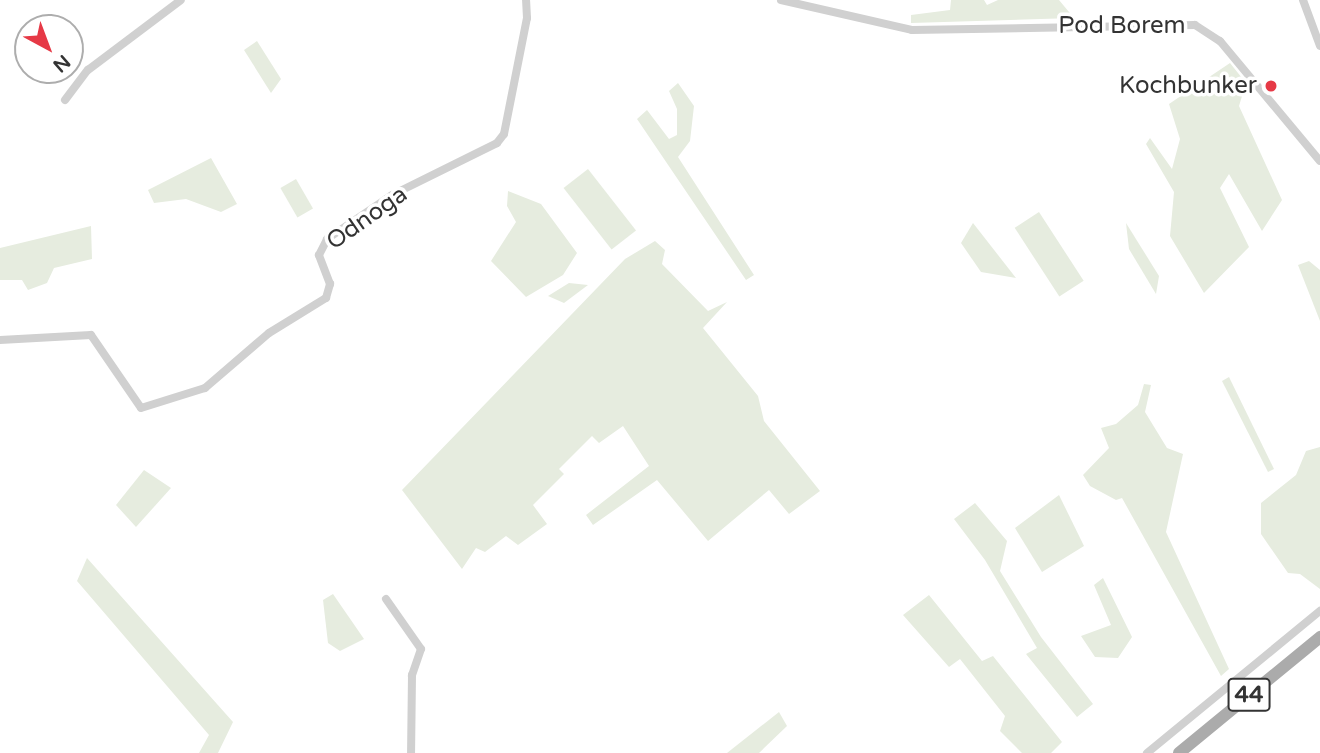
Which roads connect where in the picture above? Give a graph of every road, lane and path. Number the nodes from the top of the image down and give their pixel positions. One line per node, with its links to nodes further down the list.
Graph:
1 (181, 0): 6 (street)
2 (527, 0): 8 (street, Odnoga)
3 (781, 0): 7 (street, Pod Borem)
4 (1303, 0): 5 (street)
5 (1320, 46)
6 (65, 100)
7 (1320, 161)
8 (0, 340)
9 (387, 598): 12 (street)
10 (1320, 611): 13 (street)
11 (1320, 637): 14 (main road, 44)
12 (411, 753)
13 (1147, 753)
14 (1179, 753)

